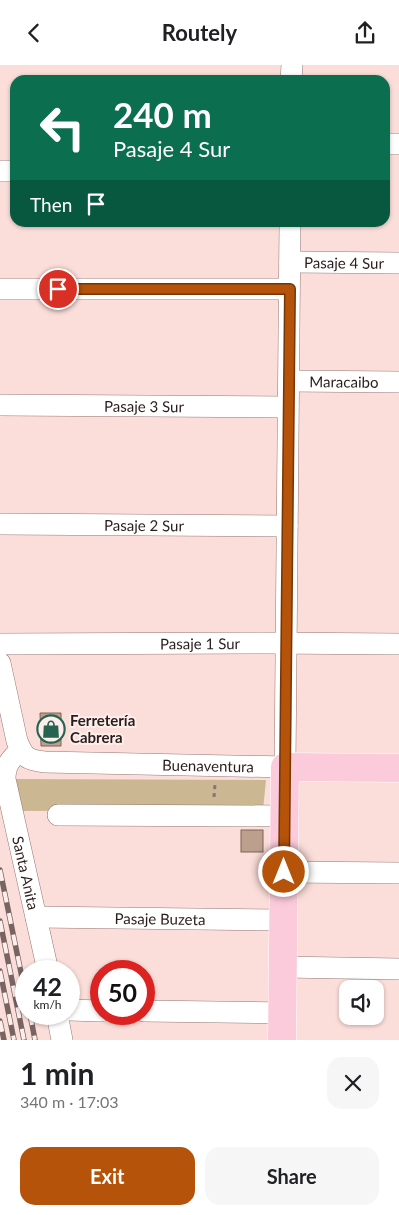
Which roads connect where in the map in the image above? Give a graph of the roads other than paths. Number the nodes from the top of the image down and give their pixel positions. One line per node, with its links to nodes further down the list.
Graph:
1 (290, 227): 2 (street)
2 (290, 262): 3 (street, Pasaje 4 Sur); 5 (street)
3 (399, 263)
4 (0, 289): 5 (street)
5 (290, 289): 6 (street)
6 (288, 381): 7 (street, Maracaibo); 9 (street)
7 (399, 382)
8 (0, 405): 9 (street, Pasaje 3 Sur)
9 (288, 407): 11 (street)
10 (0, 524): 11 (street, Pasaje 2 Sur)
11 (287, 526): 12 (street)
12 (286, 643): 13 (street, Pasaje 1 Sur); 14 (street, Pasaje 1 Sur); 17 (street)
13 (0, 644)
14 (399, 644)
15 (0, 663): 16 (street)
16 (21, 751): 17 (street, Buenaventura); 23 (street, Santa Anita)
17 (285, 767): 18 (main road, Buenaventura); 20 (main road)
18 (399, 768)
19 (58, 815): 20 (street)
20 (284, 816): 21 (main road)
21 (284, 872): 22 (street); 24 (main road)
22 (399, 873)
23 (36, 917): 24 (street, Pasaje Buzeta); 25 (street, Santa Anita)
24 (283, 920): 26 (main road)
25 (46, 960)
26 (283, 967): 27 (street); 29 (main road)
27 (399, 969)
28 (155, 1011): 29 (street)
29 (283, 1013): 32 (main road)
30 (59, 1025): 31 (street)
31 (62, 1040)
32 (282, 1040)

